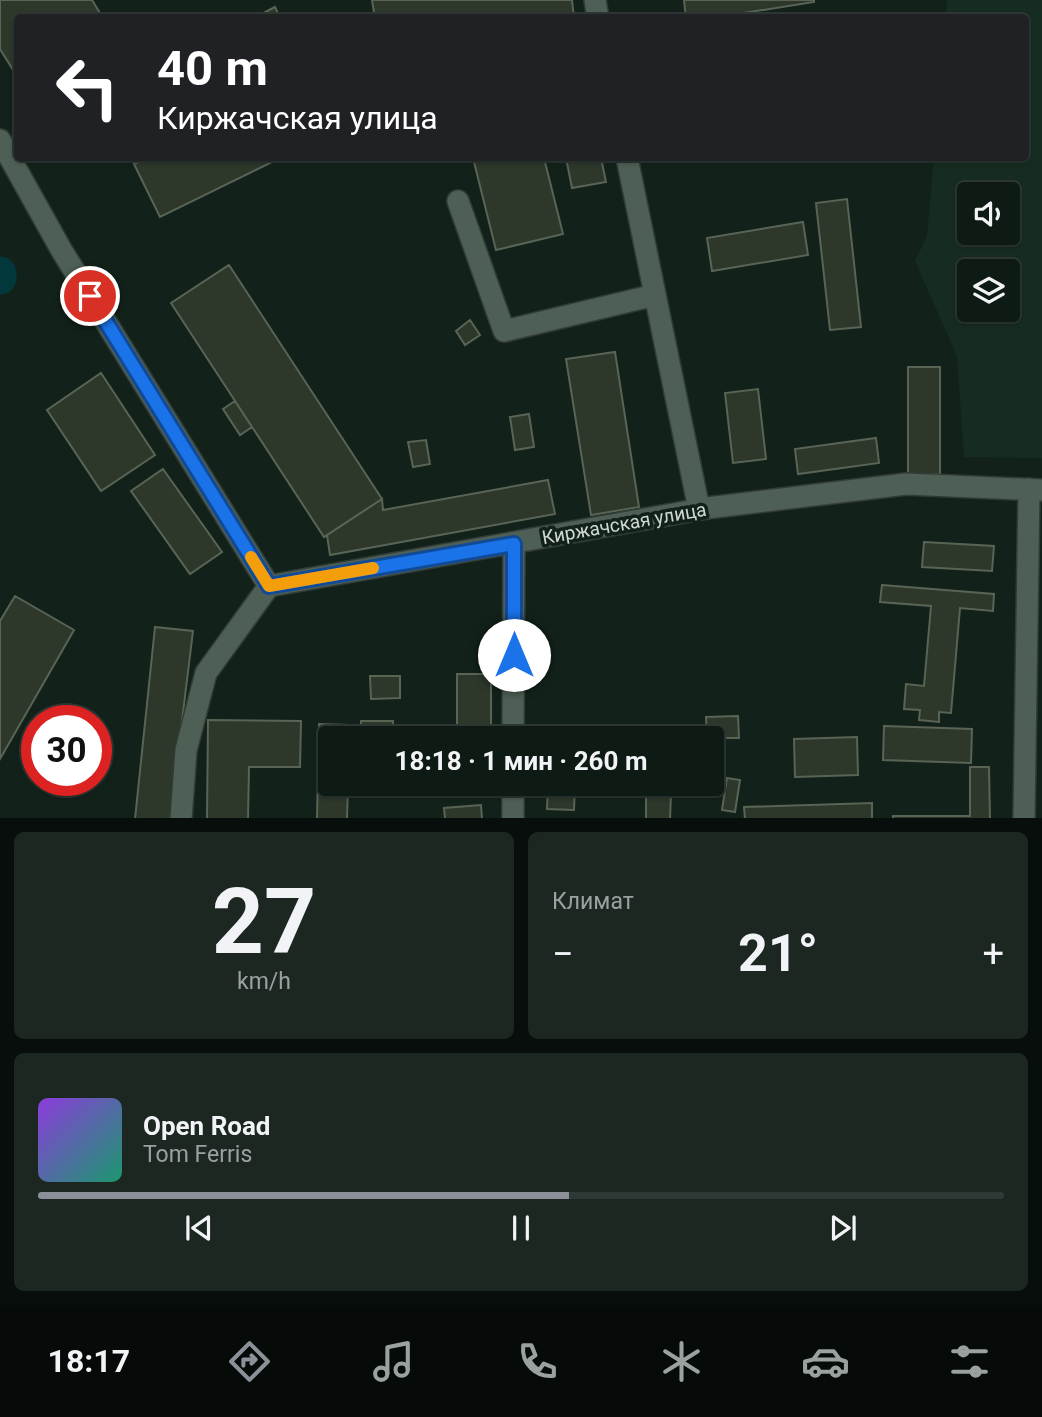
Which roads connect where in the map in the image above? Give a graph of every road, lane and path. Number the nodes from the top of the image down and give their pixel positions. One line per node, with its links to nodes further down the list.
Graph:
1 (0, 140): 8 (street)
2 (628, 161): 4 (street)
3 (458, 201): 4 (street)
4 (655, 295): 6 (street)
5 (1036, 489): 6 (street, Киржачская улица); 10 (street)
6 (699, 509): 7 (street, Киржачская улица)
7 (514, 544): 8 (street, Киржачская улица); 9 (street)
8 (269, 586): 12 (street)
9 (513, 726)
10 (1033, 755): 14 (street)
11 (513, 796): 13 (street)
12 (181, 818)
13 (513, 818)
14 (1024, 818)

